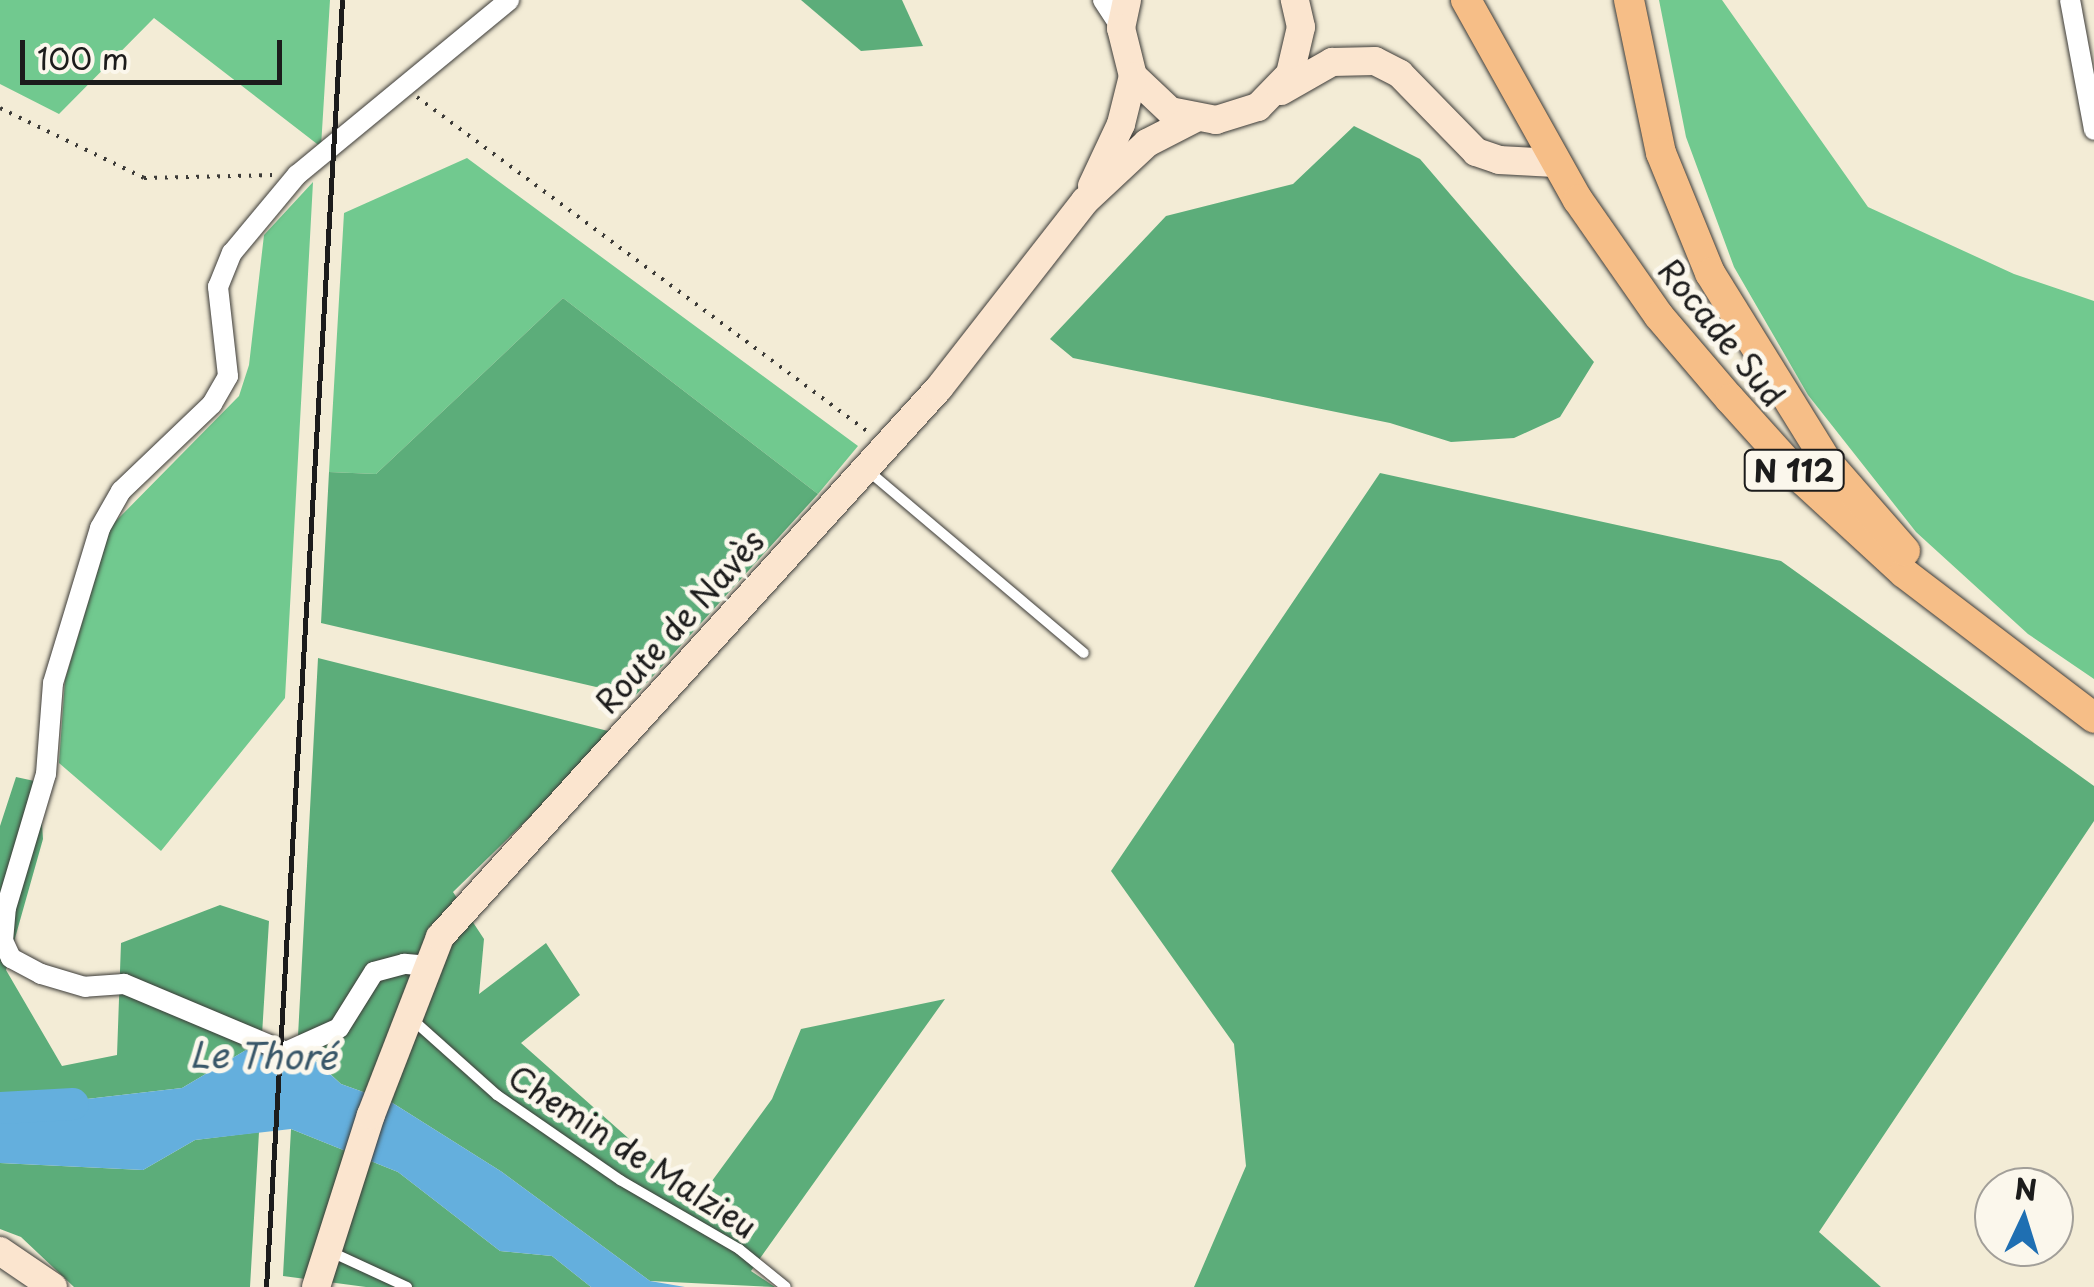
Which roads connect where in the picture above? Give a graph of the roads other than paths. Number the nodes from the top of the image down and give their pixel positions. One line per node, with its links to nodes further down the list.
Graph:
1 (509, 0): 19 (street)
2 (1104, 0): 9 (street)
3 (1127, 0): 9 (main road)
4 (1313, 0): 8 (main road)
5 (1466, 0): 14 (main road, Rocade Sud / N 112)
6 (1629, 0): 18 (main road)
7 (2070, 0): 13 (street)
8 (1298, 14): 11 (main road)
9 (1121, 28): 10 (main road)
10 (1134, 76): 12 (main road); 15 (main road, Route de Navès)
11 (1275, 94): 12 (main road, Route de Navès); 14 (main road, Route de Navès)
12 (1194, 119): 15 (main road, Route de Navès)
13 (2094, 130)
14 (1555, 163): 18 (main road, Rocade Sud / N 112)
15 (1085, 201): 16 (main road, Route de Navès)
16 (866, 469): 17 (lane); 19 (main road, Route de Navès)
17 (1084, 653)
18 (2094, 714)
19 (429, 966): 20 (main road, Route de Navès)
20 (408, 1016): 21 (main road, Route de Navès); 26 (lane, Chemin de Malzieu)
21 (328, 1250): 24 (main road, Route de Navès); 25 (lane)
22 (0, 1251): 23 (main road)
23 (53, 1287)
24 (316, 1287)
25 (407, 1287)
26 (786, 1287)

